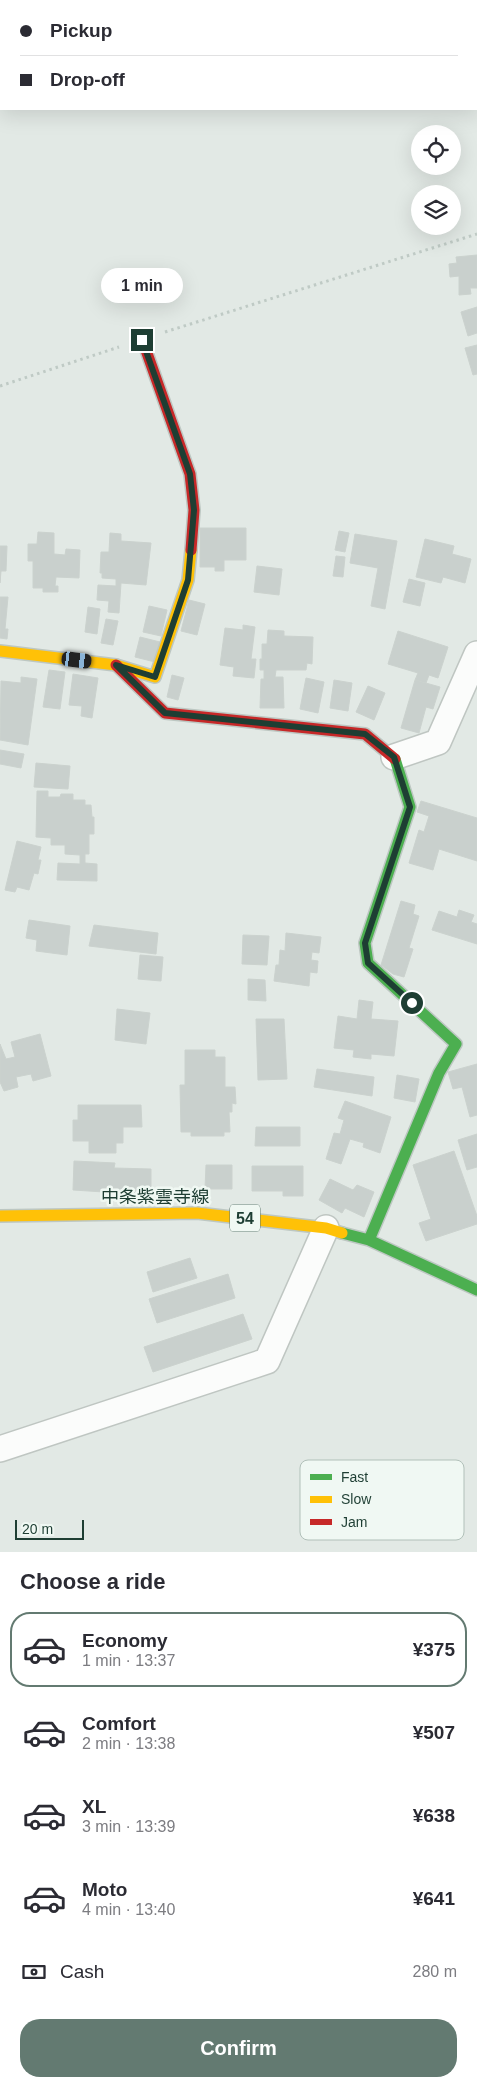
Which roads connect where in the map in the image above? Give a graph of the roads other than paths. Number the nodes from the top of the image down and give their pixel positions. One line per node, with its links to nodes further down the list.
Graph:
1 (142, 340): 4 (street)
2 (0, 651): 4 (street)
3 (477, 654): 5 (street)
4 (116, 665): 5 (street)
5 (394, 757): 8 (street)
6 (0, 1216): 7 (street, 中条紫雲寺線 / 54)
7 (326, 1228): 8 (street, 中条紫雲寺線 / 54); 10 (street)
8 (369, 1240): 9 (street, 中条紫雲寺線 / 54)
9 (477, 1290)
10 (0, 1449)

